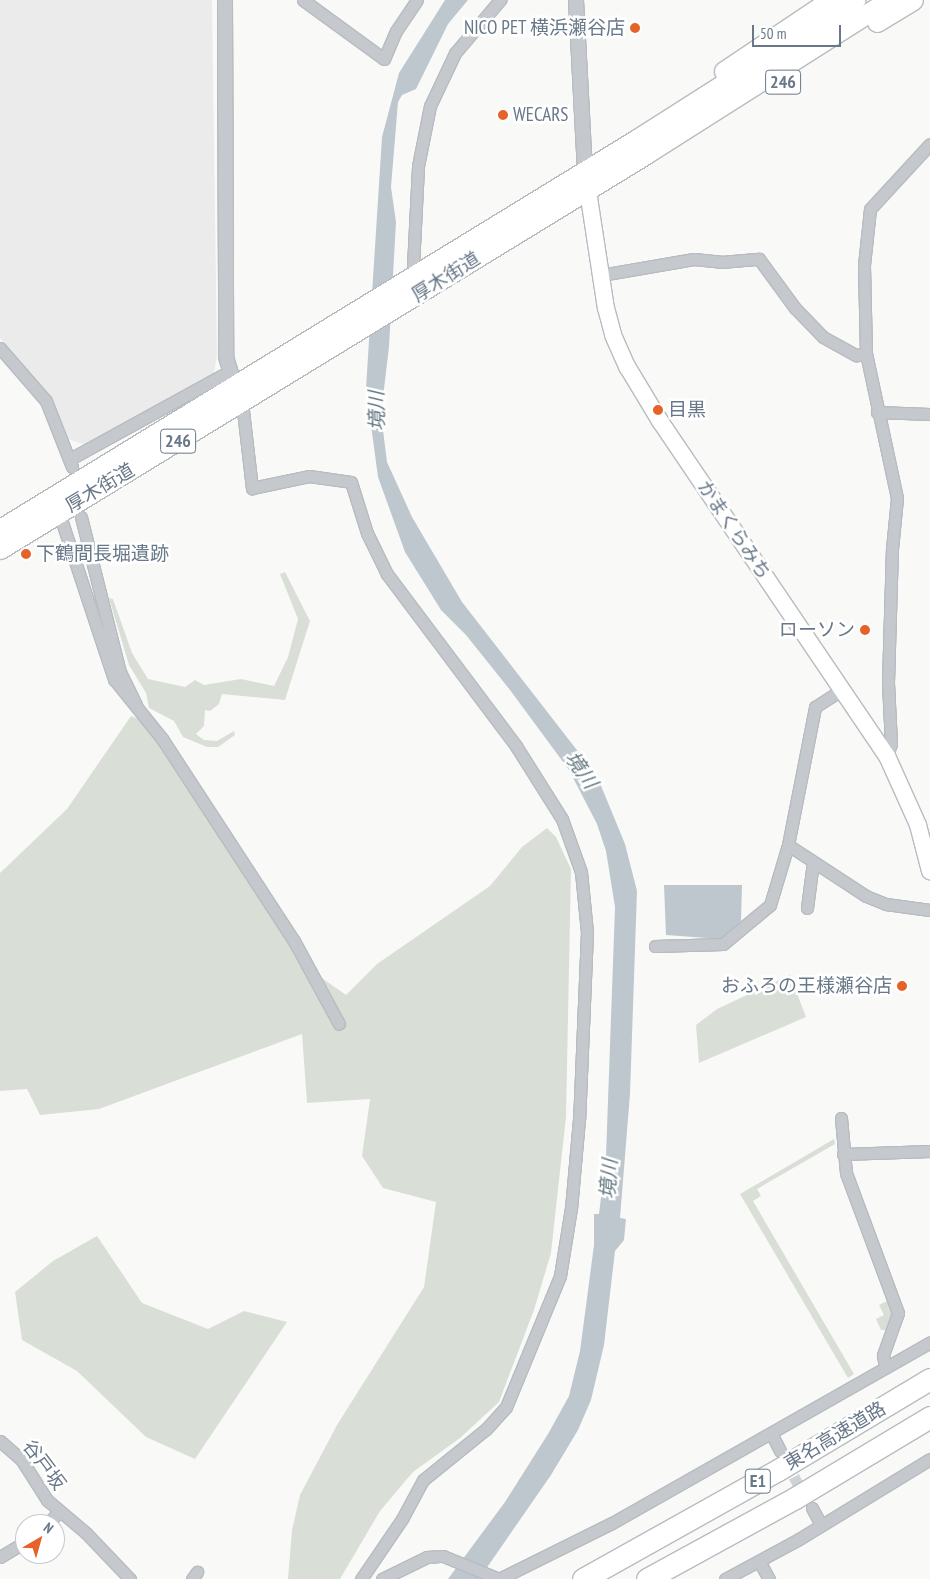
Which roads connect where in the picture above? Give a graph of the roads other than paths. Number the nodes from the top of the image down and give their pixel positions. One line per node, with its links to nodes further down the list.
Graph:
1 (225, 0): 19 (street)
2 (303, 0): 3 (street)
3 (417, 0)
4 (500, 0): 15 (street)
5 (576, 0): 13 (street)
6 (830, 0): 12 (highway, 246)
7 (855, 0): 10 (highway, 厚木街道 / 246)
8 (889, 0): 10 (highway, 厚木街道 / 246)
9 (913, 0): 12 (highway, 246)
10 (750, 78): 12 (highway, 厚木街道 / 246)
11 (930, 144): 18 (street)
12 (642, 147): 13 (highway, 厚木街道 / 246); 14 (highway, 厚木街道 / 246)
13 (585, 171): 14 (main road, かまくらみち); 15 (highway, 厚木街道 / 246)
14 (587, 191): 16 (main road, かまくらみち); 19 (highway, 厚木街道 / 246)
15 (410, 274): 19 (highway, 厚木街道 / 246)
16 (601, 275): 18 (street); 26 (main road, かまくらみち)
17 (0, 348): 19 (street)
18 (866, 354): 20 (street)
19 (235, 386): 22 (highway, 厚木街道 / 246); 24 (highway, 厚木街道 / 246); 54 (street)
20 (877, 412): 21 (street); 28 (street)
21 (930, 414)
22 (59, 513): 25 (highway, 厚木街道 / 246); 27 (street)
23 (81, 517): 27 (street)
24 (0, 529)
25 (0, 549)
26 (843, 689): 28 (main road, かまくらみち); 29 (street)
27 (136, 706): 35 (street)
28 (887, 756): 31 (main road, かまくらみち)
29 (788, 845): 30 (street); 34 (street)
30 (813, 862): 32 (street); 33 (street)
31 (930, 871)
32 (807, 908)
33 (930, 913)
34 (655, 946)
35 (339, 1024)
36 (841, 1118): 38 (street)
37 (930, 1151): 38 (street)
38 (843, 1154): 40 (street)
39 (930, 1342): 40 (street)
40 (885, 1368): 43 (street)
41 (930, 1379): 57 (highway, 東名高速道路 / E1)
42 (930, 1417): 58 (highway, 東名高速道路 / E1)
43 (772, 1435): 45 (street); 56 (street)
44 (0, 1441): 48 (street, 谷戸坂)
45 (780, 1450)
46 (930, 1459): 49 (street)
47 (812, 1508): 49 (street)
48 (59, 1512): 53 (street, 谷戸坂)
49 (821, 1525): 52 (street)
50 (15, 1548): 51 (street)
51 (0, 1557)
52 (758, 1561): 59 (street); 60 (street)
53 (130, 1579)
54 (361, 1579)
55 (382, 1579): 56 (street)
56 (499, 1579)
57 (583, 1579)
58 (647, 1579)
59 (724, 1579)
60 (769, 1579)

